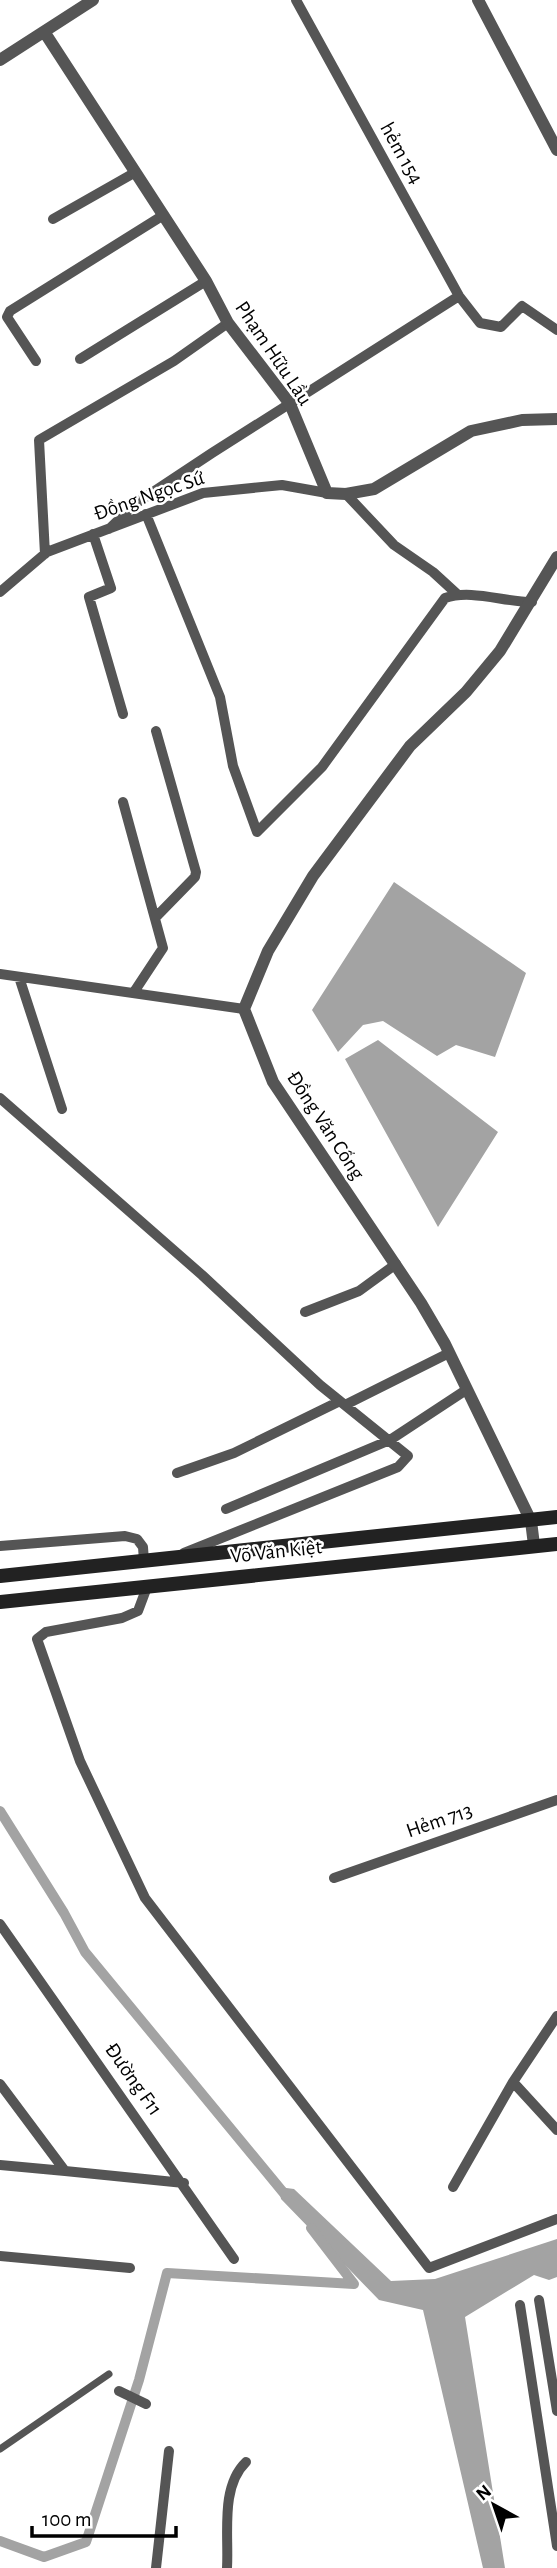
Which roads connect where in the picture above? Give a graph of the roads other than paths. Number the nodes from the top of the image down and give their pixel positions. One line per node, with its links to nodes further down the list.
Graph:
1 (91, 0): 4 (street)
2 (296, 0): 11 (street, hẻm 154)
3 (478, 0): 6 (street)
4 (45, 33): 5 (street); 7 (street, Phạm Hữu Lầu)
5 (0, 60)
6 (557, 149)
7 (134, 173): 8 (street, Phạm Hữu Lầu); 9 (street)
8 (162, 216): 10 (street, Phạm Hữu Lầu); 15 (street)
9 (53, 219)
10 (206, 281): 12 (street, Phạm Hữu Lầu); 14 (street)
11 (459, 296): 13 (street, hẻm 154); 16 (street)
12 (228, 323): 16 (street, Phạm Hữu Lầu); 23 (street)
13 (557, 330)
14 (80, 359)
15 (36, 361)
16 (290, 404): 18 (street, Phạm Hữu Lầu); 21 (street)
17 (557, 419): 19 (street)
18 (327, 493): 19 (street); 20 (street, Đồng Ngọc Sứ)
19 (346, 494): 26 (street)
20 (146, 514): 21 (street, Đồng Ngọc Sứ); 26 (street)
21 (109, 528): 22 (street, Đồng Ngọc Sứ)
22 (93, 534): 23 (street, Đồng Ngọc Sứ); 28 (street)
23 (45, 554): 25 (street, Đồng Ngọc Sứ)
24 (557, 557): 27 (street)
25 (0, 592)
26 (457, 594): 27 (street)
27 (532, 602): 35 (street)
28 (123, 714)
29 (156, 731): 31 (street)
30 (123, 802): 31 (street)
31 (155, 918): 34 (street)
32 (0, 974): 33 (street)
33 (19, 977): 34 (street); 37 (street)
34 (134, 992): 35 (street)
35 (244, 1009): 38 (street, Đồng Văn Cống)
36 (0, 1098): 42 (street)
37 (62, 1109)
38 (396, 1264): 39 (street); 40 (street, Đồng Văn Cống)
39 (305, 1312)
40 (449, 1353): 41 (street, Đồng Văn Cống); 42 (street)
41 (466, 1390): 43 (street); 47 (street, Đồng Văn Cống)
42 (343, 1403): 43 (street); 44 (street)
43 (390, 1440): 45 (street); 51 (street)
44 (177, 1473)
45 (226, 1509)
46 (557, 1517): 47 (main road, Võ Văn Kiệt)
47 (531, 1521): 49 (street, Đồng Văn Cống); 51 (main road, Võ Văn Kiệt)
48 (557, 1544): 49 (main road, Võ Văn Kiệt)
49 (534, 1545): 54 (main road, Võ Văn Kiệt)
50 (0, 1546): 52 (street)
51 (171, 1558): 52 (main road, Võ Văn Kiệt)
52 (144, 1561): 53 (main road, Võ Văn Kiệt)
53 (0, 1576)
54 (146, 1587): 55 (main road, Võ Văn Kiệt); 67 (street)
55 (3, 1602)
56 (557, 1800): 57 (street, Hẻm 713)
57 (334, 1878)
58 (0, 1924): 65 (street, Đường F11)
59 (557, 2017): 60 (street)
60 (513, 2082): 62 (street); 66 (street)
61 (0, 2084): 64 (street)
62 (557, 2130)
63 (0, 2165): 64 (street)
64 (65, 2171): 65 (street)
65 (184, 2183): 69 (street, Đường F11)
66 (453, 2187)
67 (557, 2219)
68 (0, 2256): 70 (street)
69 (234, 2259)
70 (130, 2268)
71 (539, 2300): 76 (street)
72 (520, 2305): 77 (street)
73 (108, 2374): 78 (street)
74 (119, 2391): 75 (street)
75 (146, 2404)
76 (557, 2405): 77 (street)
77 (536, 2407): 81 (street)
78 (0, 2449)
79 (169, 2451): 82 (street)
80 (246, 2462): 83 (street)
81 (557, 2546)
82 (156, 2568)
83 (227, 2568)

